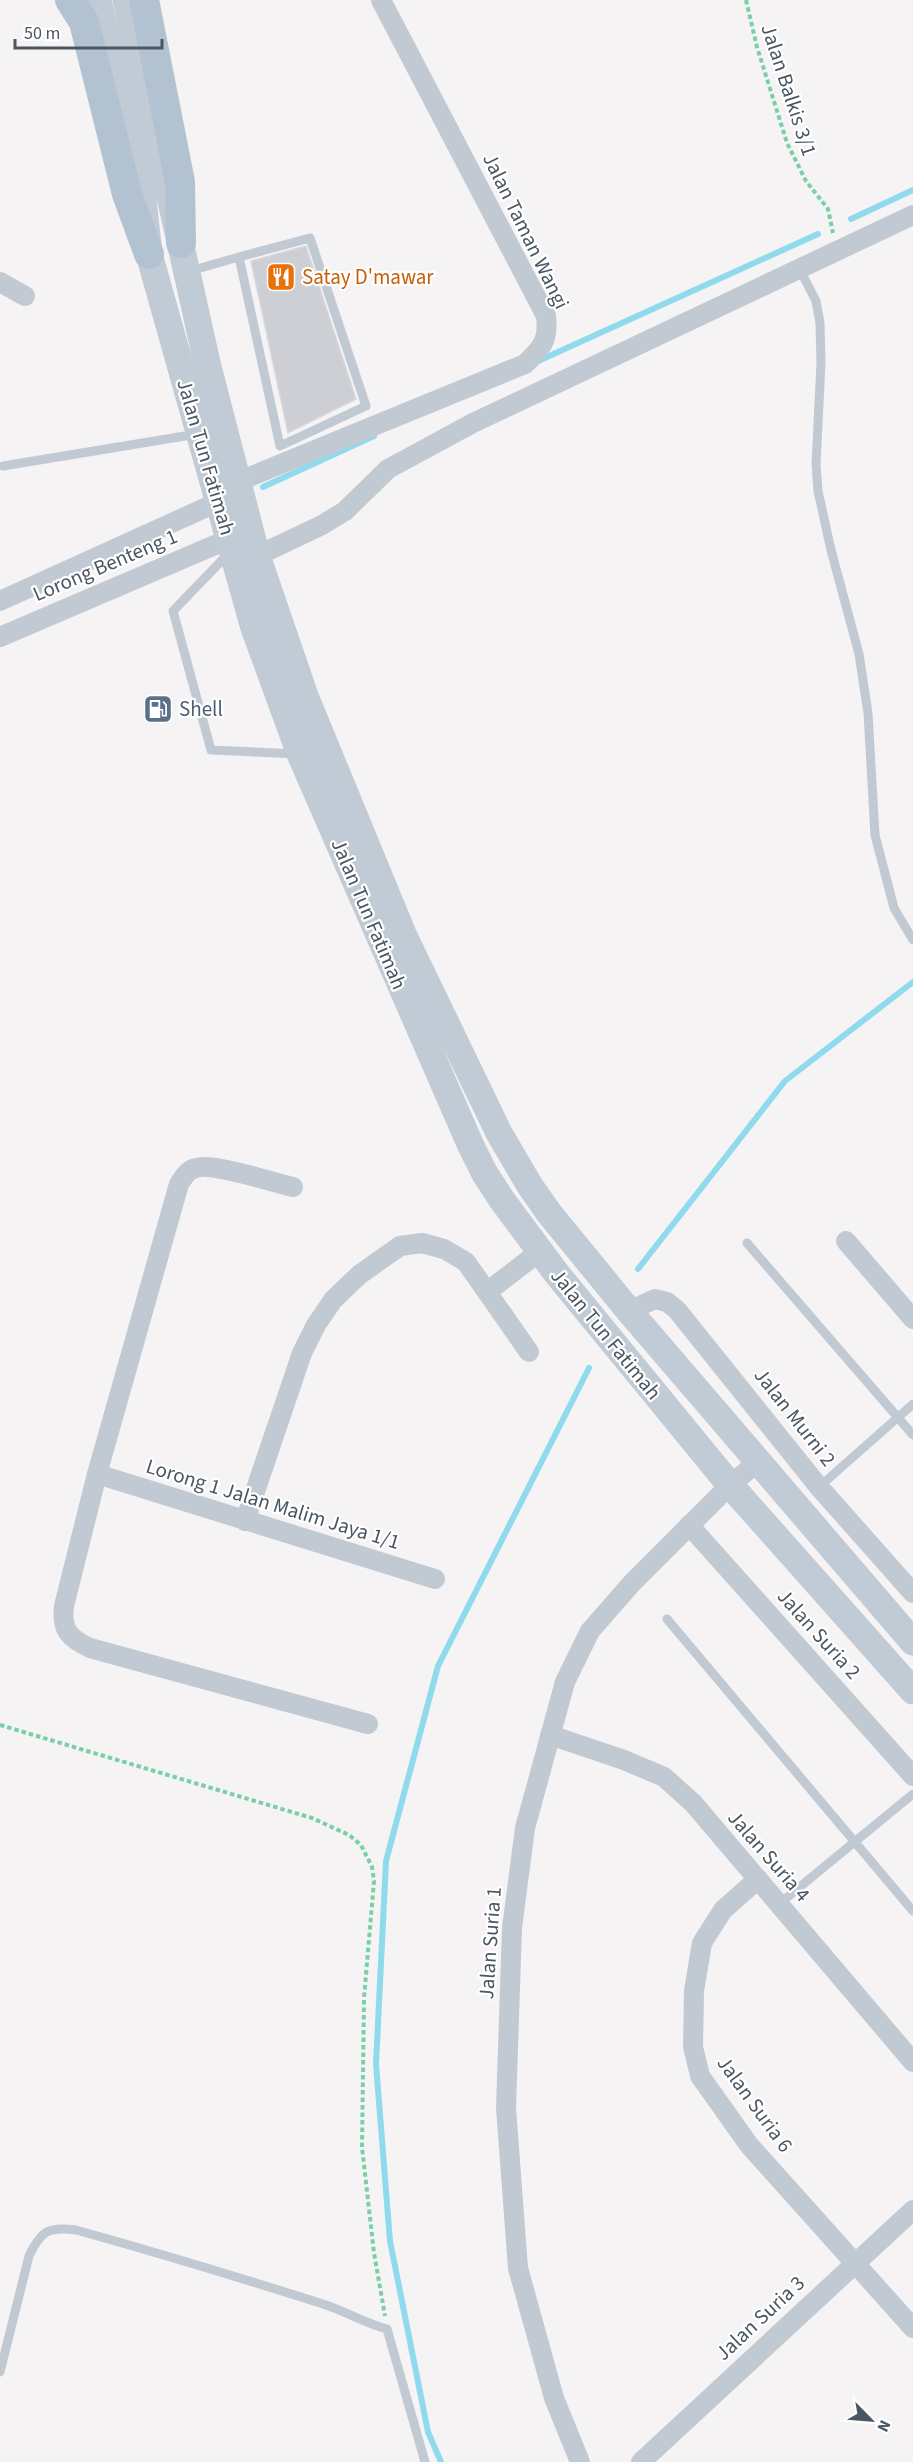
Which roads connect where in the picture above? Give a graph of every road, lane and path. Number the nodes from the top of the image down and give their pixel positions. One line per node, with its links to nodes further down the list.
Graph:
1 (70, 0): 10 (main road)
2 (98, 0): 10 (main road, Jalan Tun Fatimah)
3 (126, 0): 8 (main road, Jalan Tun Fatimah)
4 (144, 0): 8 (main road)
5 (381, 0): 18 (street, Jalan Taman Wangi)
6 (746, 0): 9 (path, Jalan Balkis 3/1)
7 (913, 215): 9 (street, Lorong Benteng 1)
8 (181, 243): 13 (main road, Jalan Tun Fatimah)
9 (837, 251): 12 (street, Lorong Benteng 1)
10 (149, 254): 16 (main road, Jalan Tun Fatimah)
11 (239, 257): 11 (lane); 13 (lane)
12 (800, 268): 20 (street, Lorong Benteng 1); 24 (lane)
13 (188, 272): 18 (main road, Jalan Tun Fatimah)
14 (0, 282): 15 (street)
15 (25, 296)
16 (199, 433): 17 (lane); 19 (main road, Jalan Tun Fatimah)
17 (3, 466)
18 (237, 482): 20 (main road, Jalan Tun Fatimah)
19 (218, 502): 20 (main road, Jalan Tun Fatimah); 21 (street)
20 (239, 548): 22 (street, Lorong Benteng 1); 23 (main road, Jalan Tun Fatimah); 23 (lane); 30 (main road, Jalan Tun Fatimah)
21 (0, 601)
22 (0, 637)
23 (300, 754): 28 (main road, Jalan Tun Fatimah)
24 (913, 940)
25 (293, 1187): 37 (street)
26 (846, 1241): 31 (street)
27 (747, 1243): 34 (lane)
28 (539, 1252): 29 (street); 38 (main road, Jalan Tun Fatimah)
29 (487, 1292): 32 (street); 40 (street)
30 (629, 1311): 36 (main road, Jalan Tun Fatimah); 39 (street, Jalan Murni 2)
31 (913, 1318)
32 (529, 1352)
33 (913, 1404): 34 (lane)
34 (898, 1417): 35 (lane); 39 (lane)
35 (913, 1435)
36 (758, 1462): 38 (street, Jalan Suria 1); 45 (main road, Jalan Tun Fatimah)
37 (97, 1474): 40 (street, Lorong 1 Jalan Malim Jaya 1/1); 47 (street)
38 (730, 1485): 41 (street, Jalan Suria 1); 46 (main road, Jalan Tun Fatimah)
39 (819, 1487): 43 (street, Jalan Murni 2)
40 (245, 1521): 42 (street, Lorong 1 Jalan Malim Jaya 1/1)
41 (689, 1525): 49 (street, Jalan Suria 1); 50 (street, Jalan Suria 2)
42 (435, 1579)
43 (913, 1593)
44 (667, 1619): 52 (lane)
45 (913, 1642)
46 (913, 1691)
47 (368, 1724)
48 (0, 1725): 60 (path)
49 (550, 1736): 53 (street, Jalan Suria 4); 63 (street, Jalan Suria 1)
50 (913, 1776)
51 (913, 1794): 52 (lane)
52 (855, 1843): 54 (lane); 55 (lane)
53 (758, 1879): 54 (street, Jalan Suria 4); 58 (street, Jalan Suria 6)
54 (779, 1904): 56 (street, Jalan Suria 4)
55 (913, 1911)
56 (913, 2062)
57 (913, 2210): 58 (street, Jalan Suria 3)
58 (855, 2263): 59 (street, Jalan Suria 6); 64 (street, Jalan Suria 3)
59 (913, 2328)
60 (387, 2329): 61 (lane); 62 (lane)
61 (0, 2372)
62 (425, 2462)
63 (580, 2462)
64 (640, 2462)

